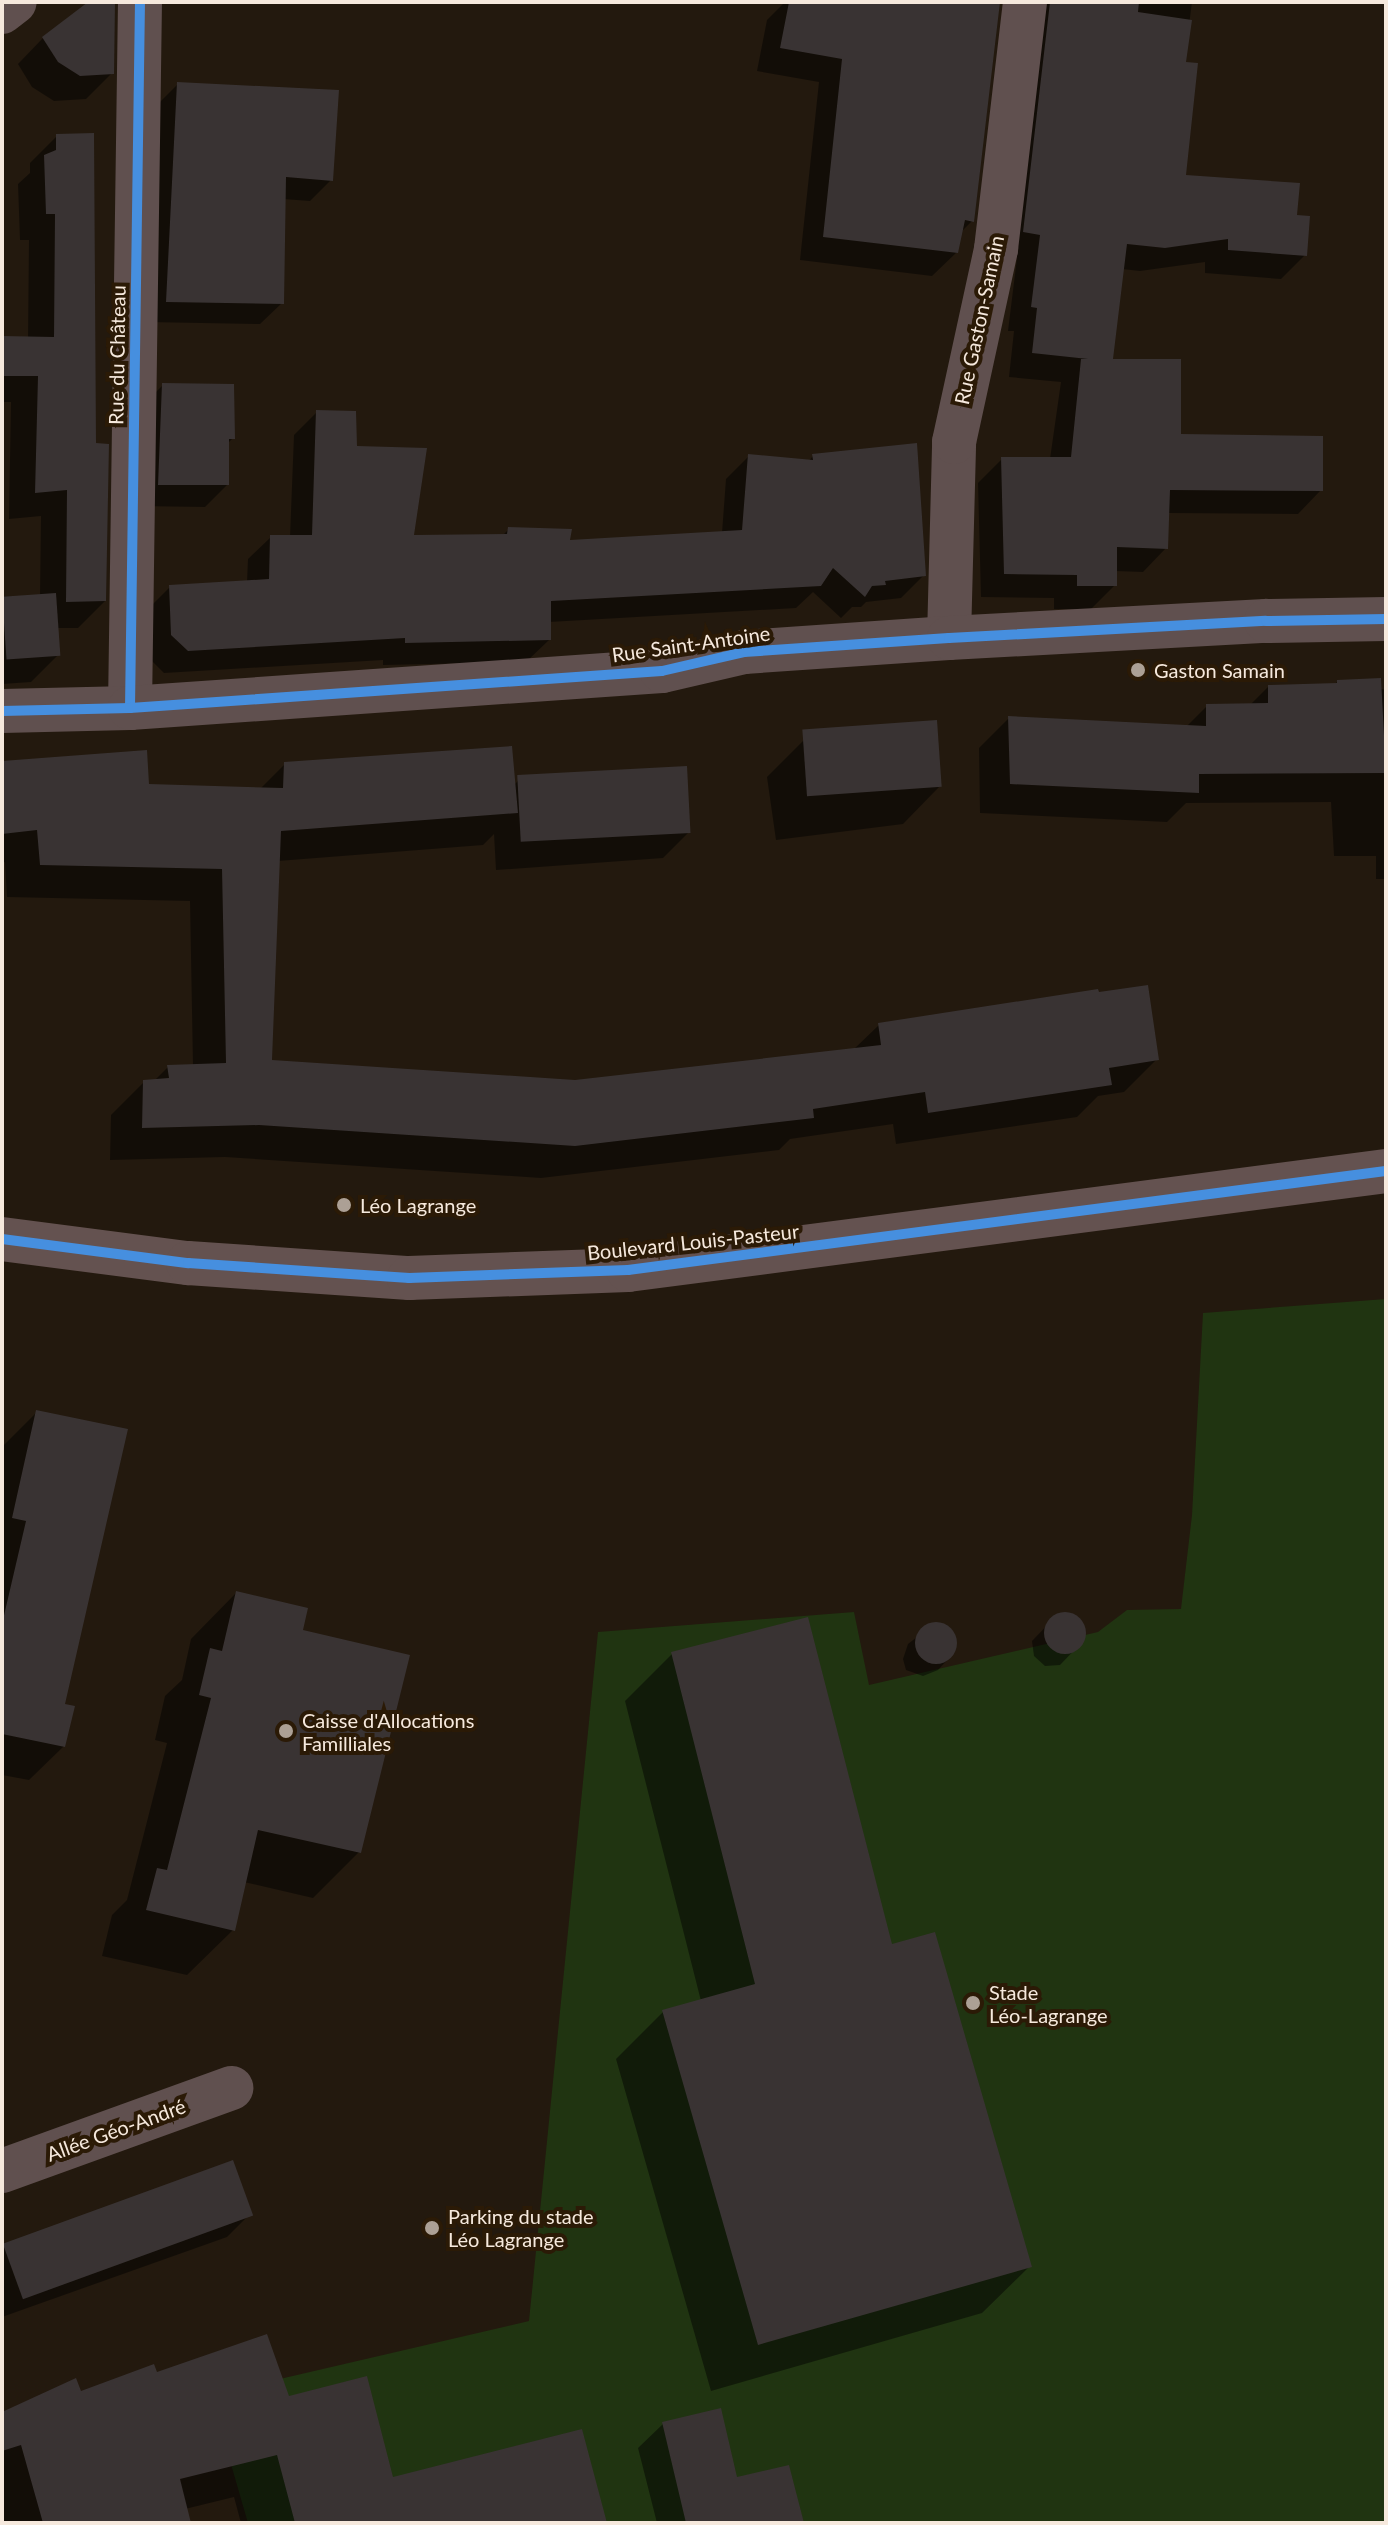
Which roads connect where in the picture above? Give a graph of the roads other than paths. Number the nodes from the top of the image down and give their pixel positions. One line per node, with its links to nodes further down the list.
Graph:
1 (15, 2): 4 (street)
2 (140, 2): 7 (street, Rue du Château)
3 (1025, 2): 6 (street, Rue Gaston-Samain)
4 (2, 12)
5 (1386, 619): 6 (street, Rue Saint-Antoine)
6 (949, 638): 7 (street, Rue Saint-Antoine)
7 (130, 708): 8 (street, Rue Saint-Antoine)
8 (2, 711)
9 (1386, 1171): 10 (main road, Boulevard Louis-Pasteur)
10 (2, 1239)
11 (231, 2088): 12 (street, Allée Géo-André)
12 (2, 2171)

